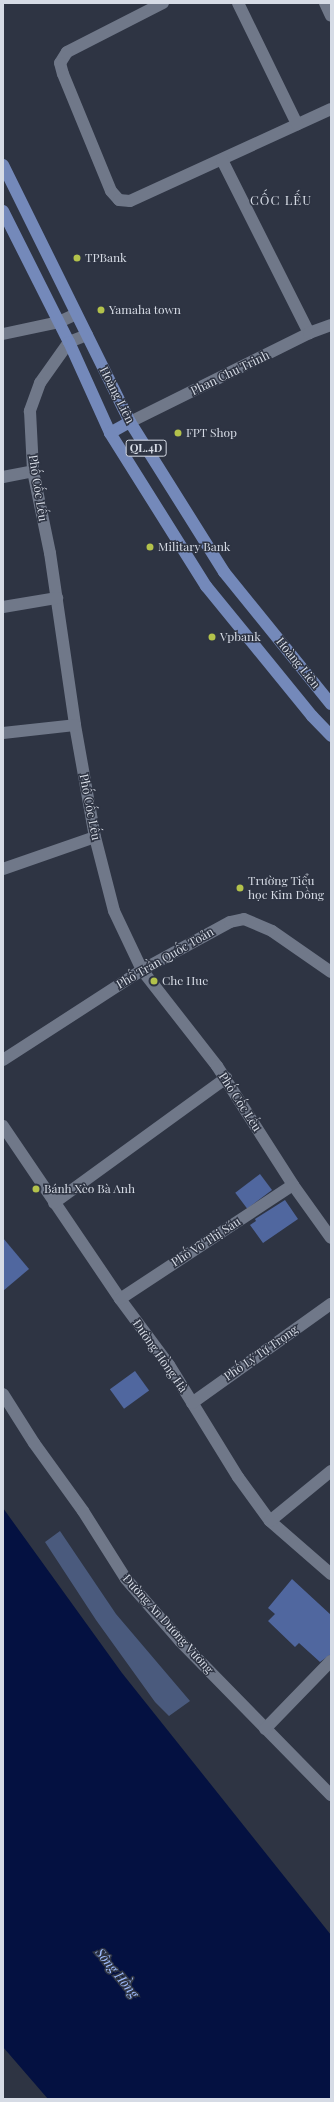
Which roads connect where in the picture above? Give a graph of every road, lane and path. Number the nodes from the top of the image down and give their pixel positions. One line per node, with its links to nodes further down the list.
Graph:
1 (163, 3): 7 (street)
2 (238, 3): 6 (street)
3 (325, 3): 4 (street)
4 (331, 16)
5 (331, 109): 6 (street)
6 (297, 124): 7 (street)
7 (222, 160): 13 (street)
8 (3, 165): 10 (main road, Hoàng Liên / QL.4D)
9 (3, 212): 11 (main road, Hoàng Liên / QL.4D)
10 (76, 314): 11 (street); 15 (main road, Hoàng Liên / QL.4D)
11 (59, 322): 14 (street); 16 (main road, Hoàng Liên / QL.4D)
12 (331, 325): 13 (street, Phan Chu Trinh)
13 (309, 333): 17 (street, Phan Chu Trinh)
14 (3, 334)
15 (87, 335): 16 (street); 17 (main road, Hoàng Liên / QL.4D)
16 (69, 342): 18 (main road, Hoàng Liên / QL.4D); 19 (street, Phố Cốc Lếu)
17 (130, 422): 18 (main road); 23 (main road, Hoàng Liên / QL.4D)
18 (110, 433): 26 (main road, Hoàng Liên / QL.4D)
19 (33, 470): 20 (street); 21 (street, Phố Cốc Lếu)
20 (3, 478)
21 (57, 598): 22 (street); 24 (street, Phố Cốc Lếu)
22 (3, 607)
23 (330, 702)
24 (75, 725): 25 (street); 27 (street, Phố Cốc Lếu)
25 (3, 733)
26 (331, 736)
27 (95, 837): 28 (street); 29 (street, Phố Cốc Lếu)
28 (3, 869)
29 (142, 970): 30 (street, Phố Trần Quốc Toản); 31 (street, Phố Trần Quốc Toản); 32 (street, Phố Cốc Lếu)
30 (331, 972)
31 (3, 1060)
32 (226, 1078): 34 (street, Phố Cốc Lếu); 35 (street)
33 (3, 1126): 35 (street, Đường Hồng Hà)
34 (293, 1185): 36 (street, Phố Cốc Lếu); 37 (street, Phố Võ Thị Sáu)
35 (54, 1203): 37 (street, Đường Hồng Hà)
36 (331, 1238)
37 (120, 1299): 40 (street, Đường Hồng Hà)
38 (331, 1304): 40 (street, Phố Lý Tự Trọng)
39 (3, 1394): 45 (street, Đường An Dương Vương)
40 (192, 1402): 42 (street, Đường Hồng Hà)
41 (331, 1471): 42 (street)
42 (270, 1521): 43 (street, Đường Hồng Hà)
43 (331, 1574)
44 (331, 1661): 45 (street)
45 (265, 1729): 46 (street, Đường An Dương Vương)
46 (331, 1795)

